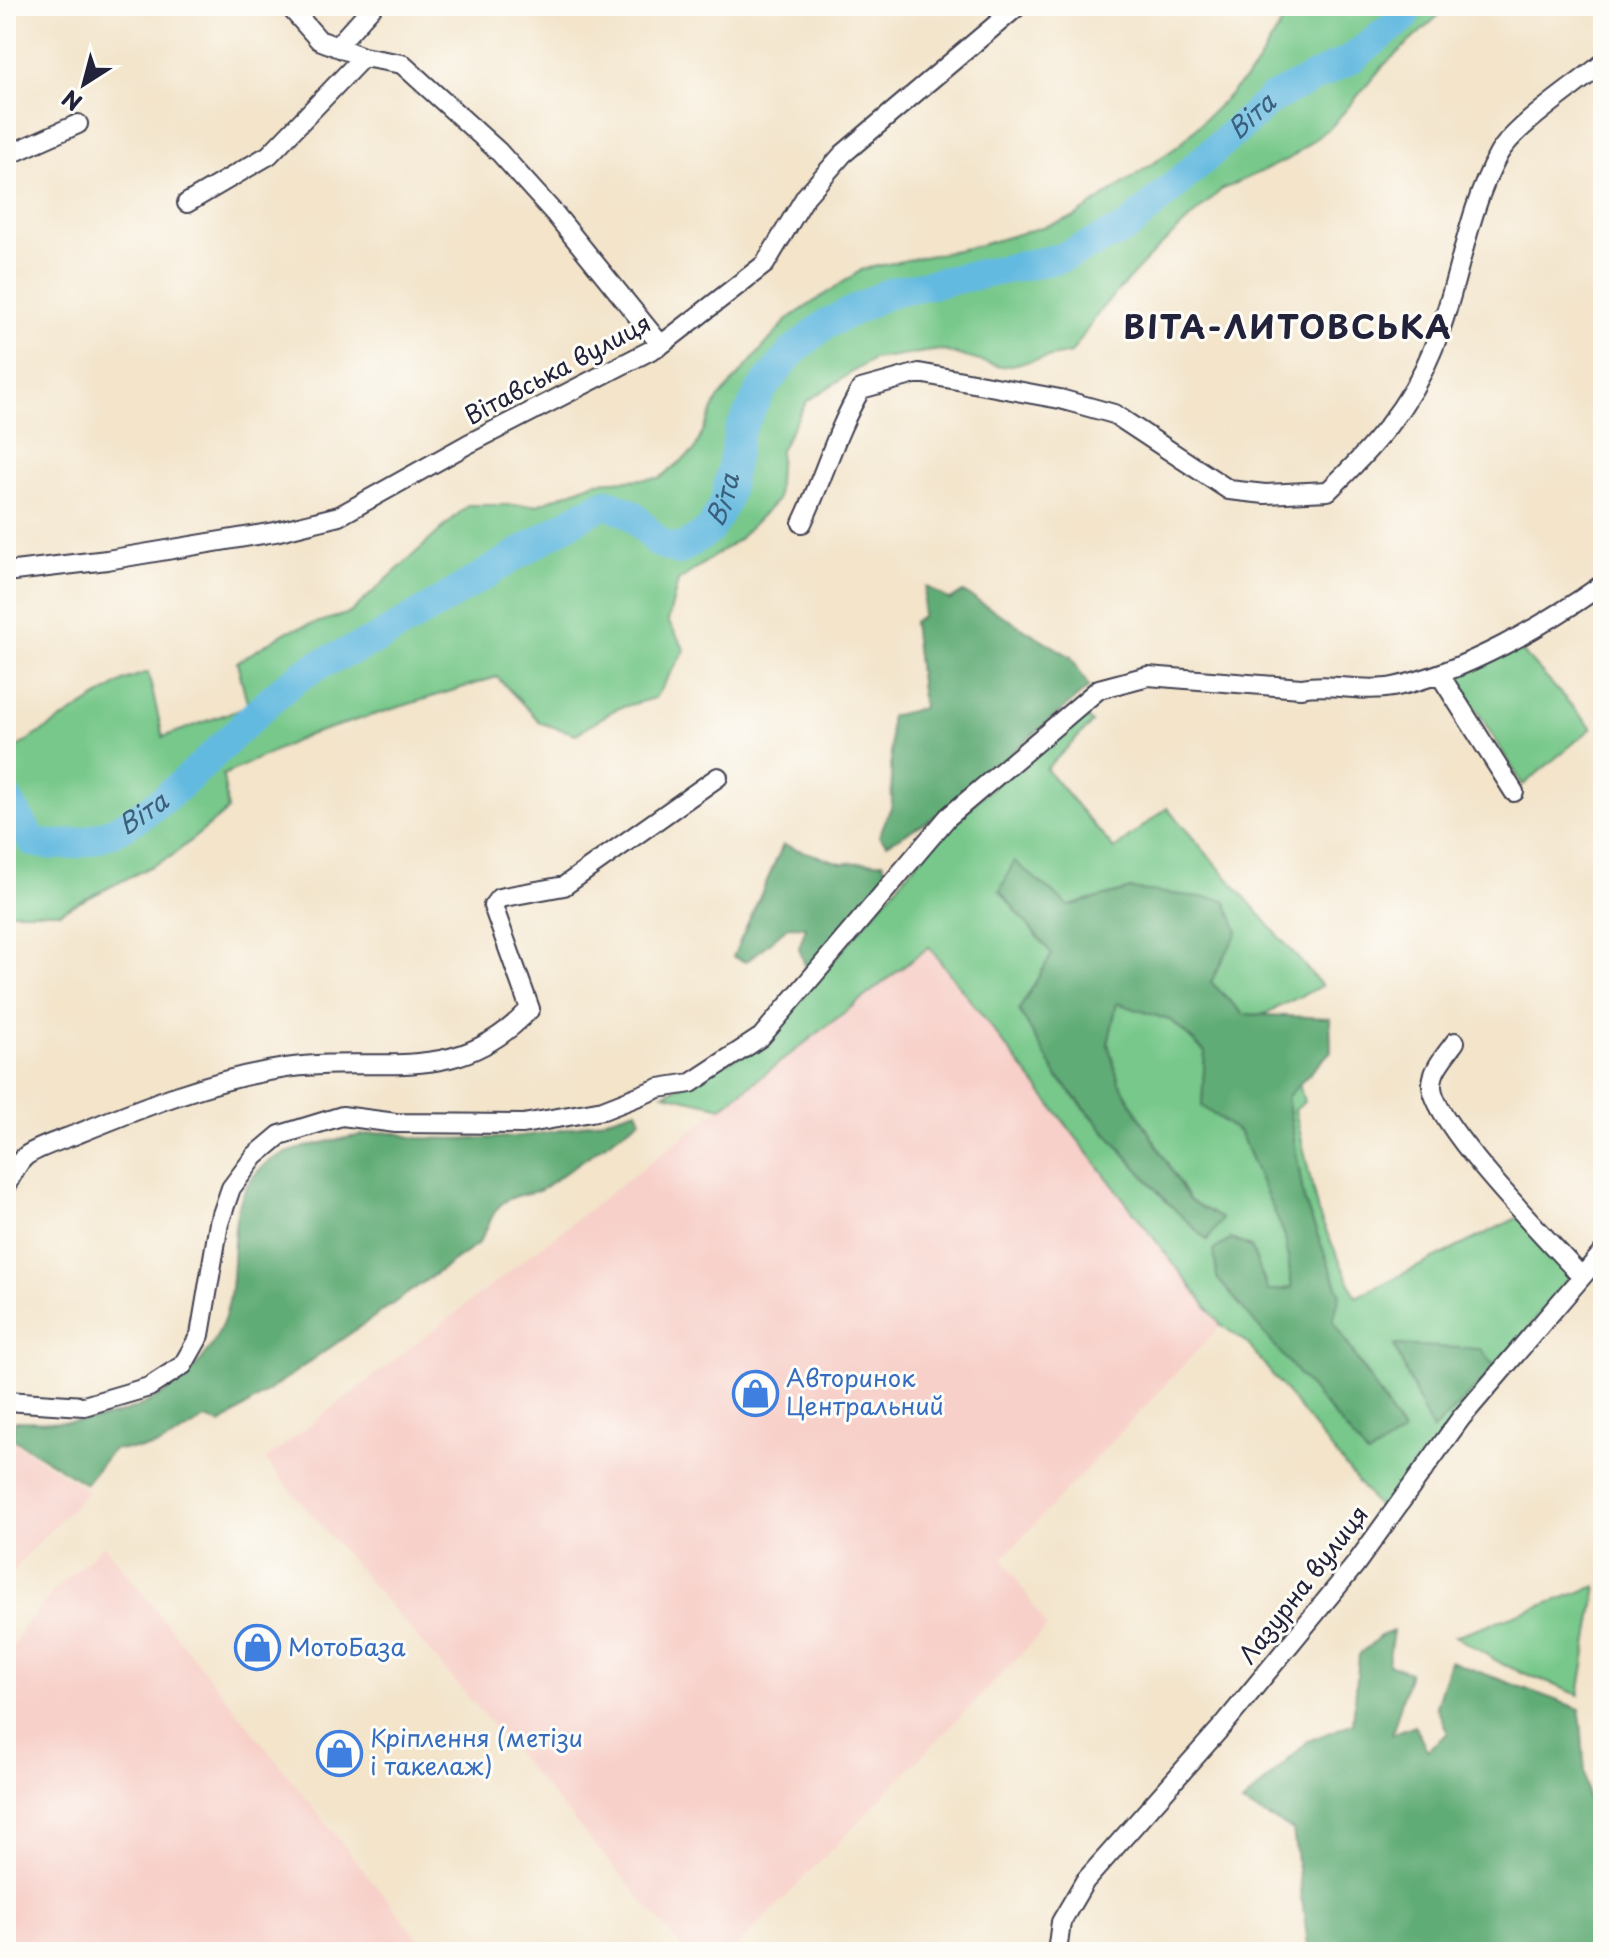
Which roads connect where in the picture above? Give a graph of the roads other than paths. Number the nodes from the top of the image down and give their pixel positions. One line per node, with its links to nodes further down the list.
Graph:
1 (289, 6): 4 (street)
2 (373, 6): 4 (street)
3 (1018, 6): 10 (street, Вітавська вулиця)
4 (336, 47): 5 (street)
5 (363, 57): 9 (street); 10 (street)
6 (1603, 63): 11 (street)
7 (78, 124): 8 (street)
8 (6, 156)
9 (187, 203)
10 (661, 345): 12 (street, Вітавська вулиця)
11 (802, 523)
12 (6, 572)
13 (1603, 584): 14 (street)
14 (1440, 675): 16 (street); 21 (street)
15 (718, 777): 18 (street)
16 (1514, 792)
17 (1455, 1042): 20 (street)
18 (6, 1185)
19 (1603, 1252): 20 (street, Лазурна вулиця)
20 (1580, 1275): 22 (street, Лазурна вулиця)
21 (6, 1401)
22 (1057, 1952)

